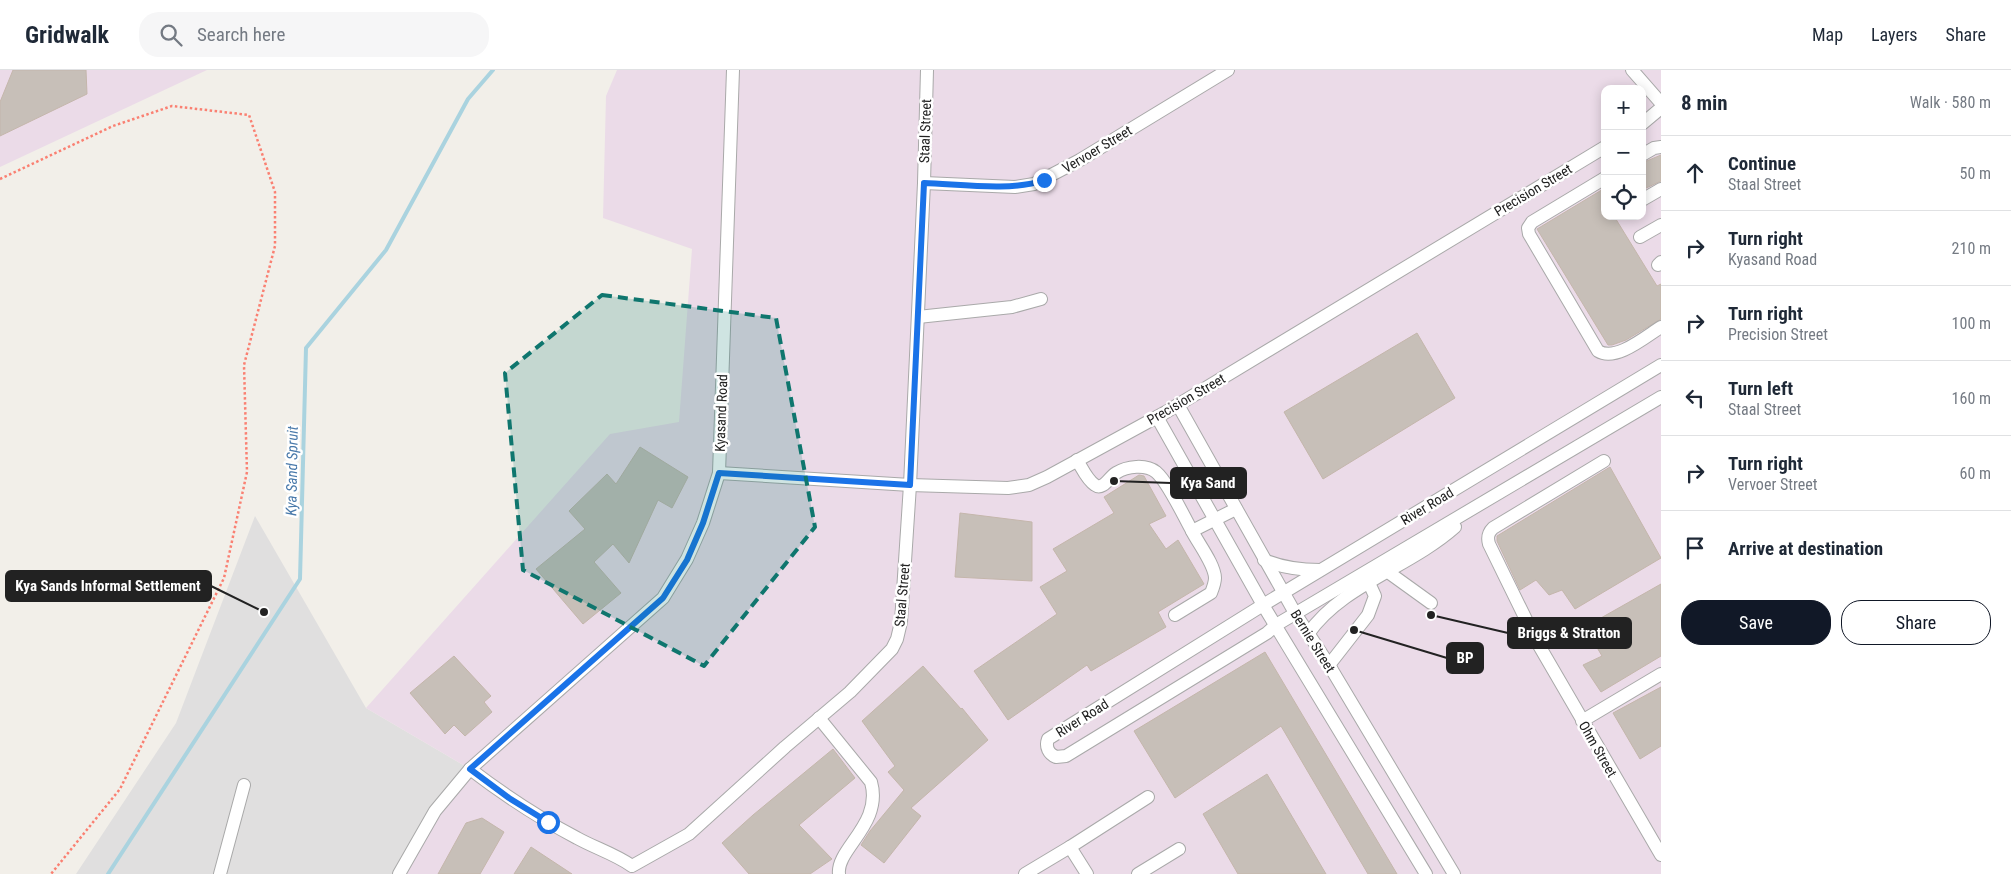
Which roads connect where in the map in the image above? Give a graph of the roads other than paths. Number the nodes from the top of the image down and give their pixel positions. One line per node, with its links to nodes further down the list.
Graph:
1 (733, 70): 26 (street, Kyasand Road)
2 (927, 70): 12 (street, Staal Street)
3 (1228, 70): 12 (street, Vervoer Street)
4 (1632, 70): 5 (street)
5 (1661, 103)
6 (1661, 108): 7 (street)
7 (1646, 121)
8 (1661, 147): 10 (street)
9 (1601, 149): 22 (street, Precision Street)
10 (1646, 153)
11 (1601, 180): 19 (street)
12 (924, 183): 18 (street, Staal Street)
13 (1661, 189): 14 (street)
14 (1646, 198)
15 (1661, 225): 16 (street)
16 (1640, 237)
17 (1041, 299): 18 (street)
18 (918, 317): 27 (street, Staal Street)
19 (1661, 327)
20 (1661, 365): 33 (street, River Road)
21 (1661, 396): 29 (street, River Road)
22 (1178, 405): 23 (street, Precision Street); 28 (street, Bernie Street)
23 (1157, 417): 24 (street, Precision Street); 30 (street, Bernie Street)
24 (1077, 460): 27 (street, Precision Street); 31 (street)
25 (1604, 461): 46 (street, Ohm Street)
26 (719, 473): 27 (street, Precision Street); 47 (street, Kyasand Road)
27 (910, 485): 45 (street, Staal Street)
28 (1236, 509): 30 (street); 32 (street, Bernie Street)
29 (1468, 512): 34 (street); 39 (street, River Road)
30 (1215, 519): 31 (street); 38 (street, Bernie Street)
31 (1192, 531): 40 (street)
32 (1264, 560): 33 (street); 36 (street, Bernie Street)
33 (1322, 570): 36 (street, River Road)
34 (1388, 572): 35 (street); 37 (street)
35 (1368, 583): 42 (street); 43 (street)
36 (1283, 593): 38 (street, River Road); 39 (street, Bernie Street)
37 (1431, 603)
38 (1263, 605): 41 (street, Bernie Street); 41 (street, River Road)
39 (1295, 613): 41 (street, River Road); 42 (street, Bernie Street)
40 (1174, 615)
41 (1276, 625): 60 (street, Bernie Street)
42 (1308, 634): 43 (street, Bernie Street)
43 (1328, 665): 61 (street, Bernie Street)
44 (1661, 674): 46 (street)
45 (819, 718): 53 (street, Staal Street); 56 (street)
46 (1582, 722): 52 (street, Ohm Street)
47 (470, 769): 53 (street, Staal Street); 55 (street, Kyasand Road)
48 (244, 785): 54 (street)
49 (1148, 797): 50 (street)
50 (1070, 847): 57 (street); 58 (street)
51 (1180, 849): 59 (street)
52 (1661, 856)
53 (632, 871)
54 (220, 874)
55 (399, 874)
56 (839, 874)
57 (1025, 874)
58 (1087, 874)
59 (1138, 874)
60 (1426, 874)
61 (1454, 874)

